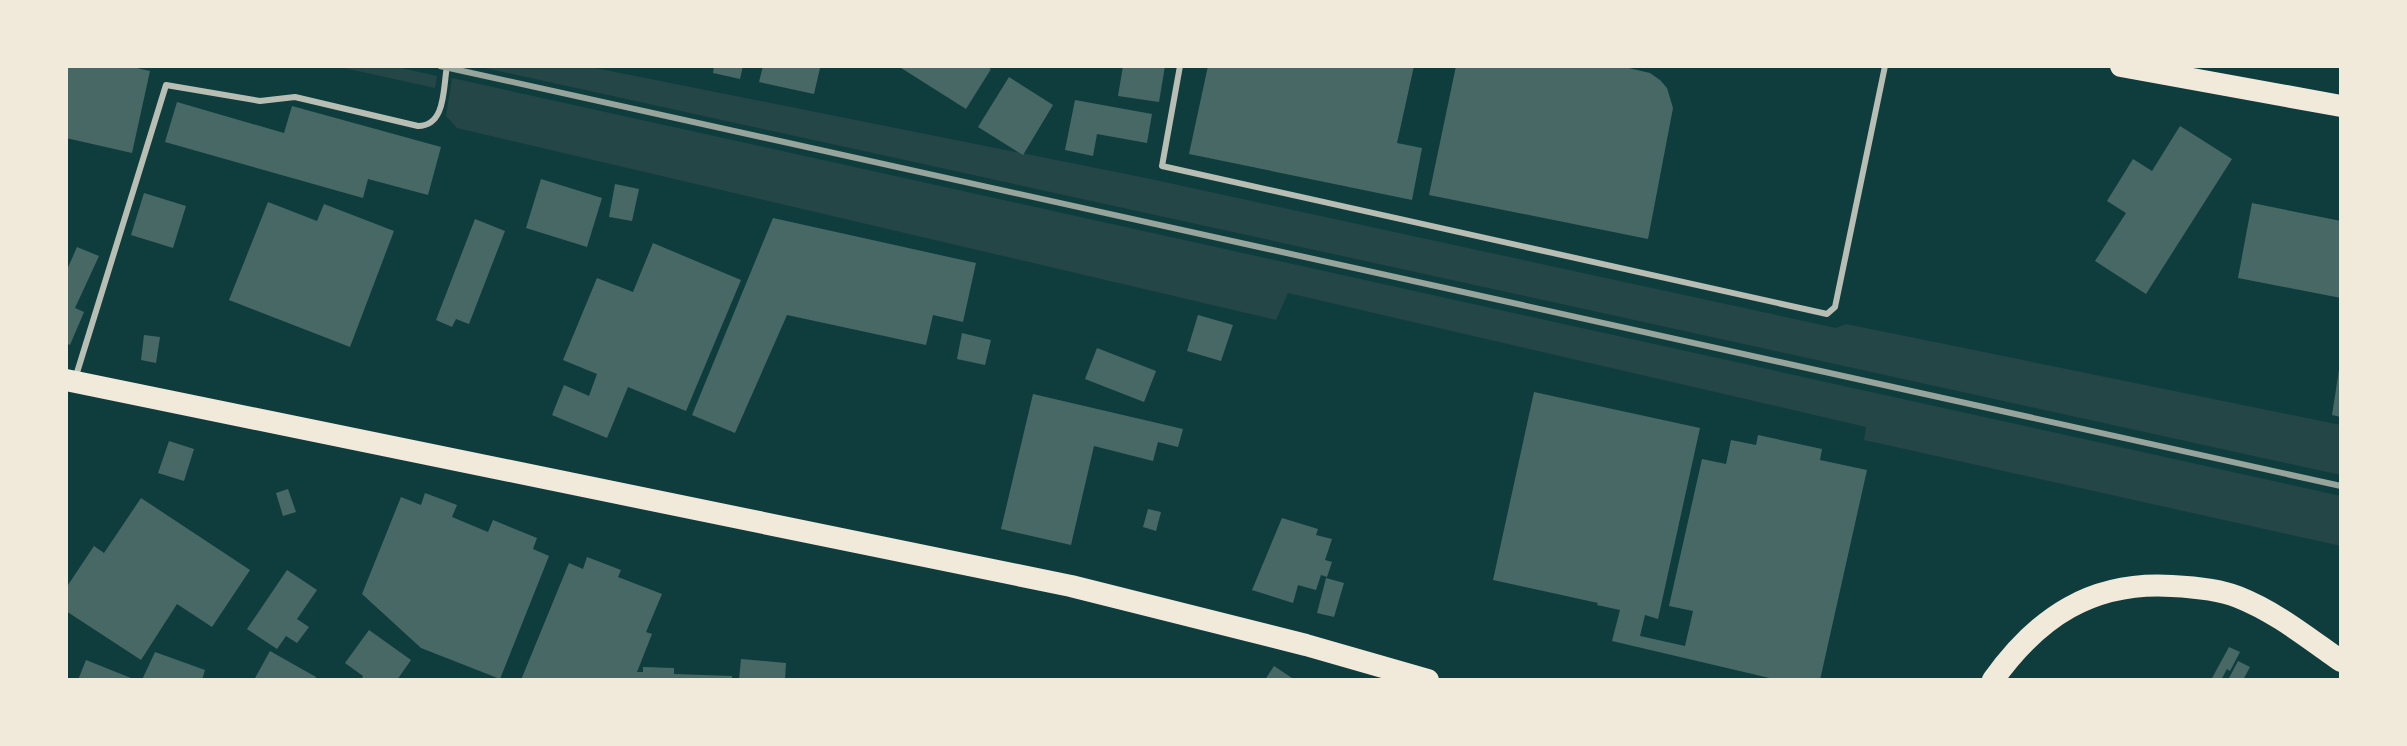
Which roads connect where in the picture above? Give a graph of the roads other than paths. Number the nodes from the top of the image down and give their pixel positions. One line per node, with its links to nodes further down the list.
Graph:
1 (447, 66): 6 (lane)
2 (1180, 66): 3 (lane)
3 (1885, 66)
4 (2121, 66): 5 (highway)
5 (2341, 106)
6 (70, 381): 8 (highway)
7 (2341, 661): 9 (highway)
8 (1428, 680)
9 (1993, 680)

